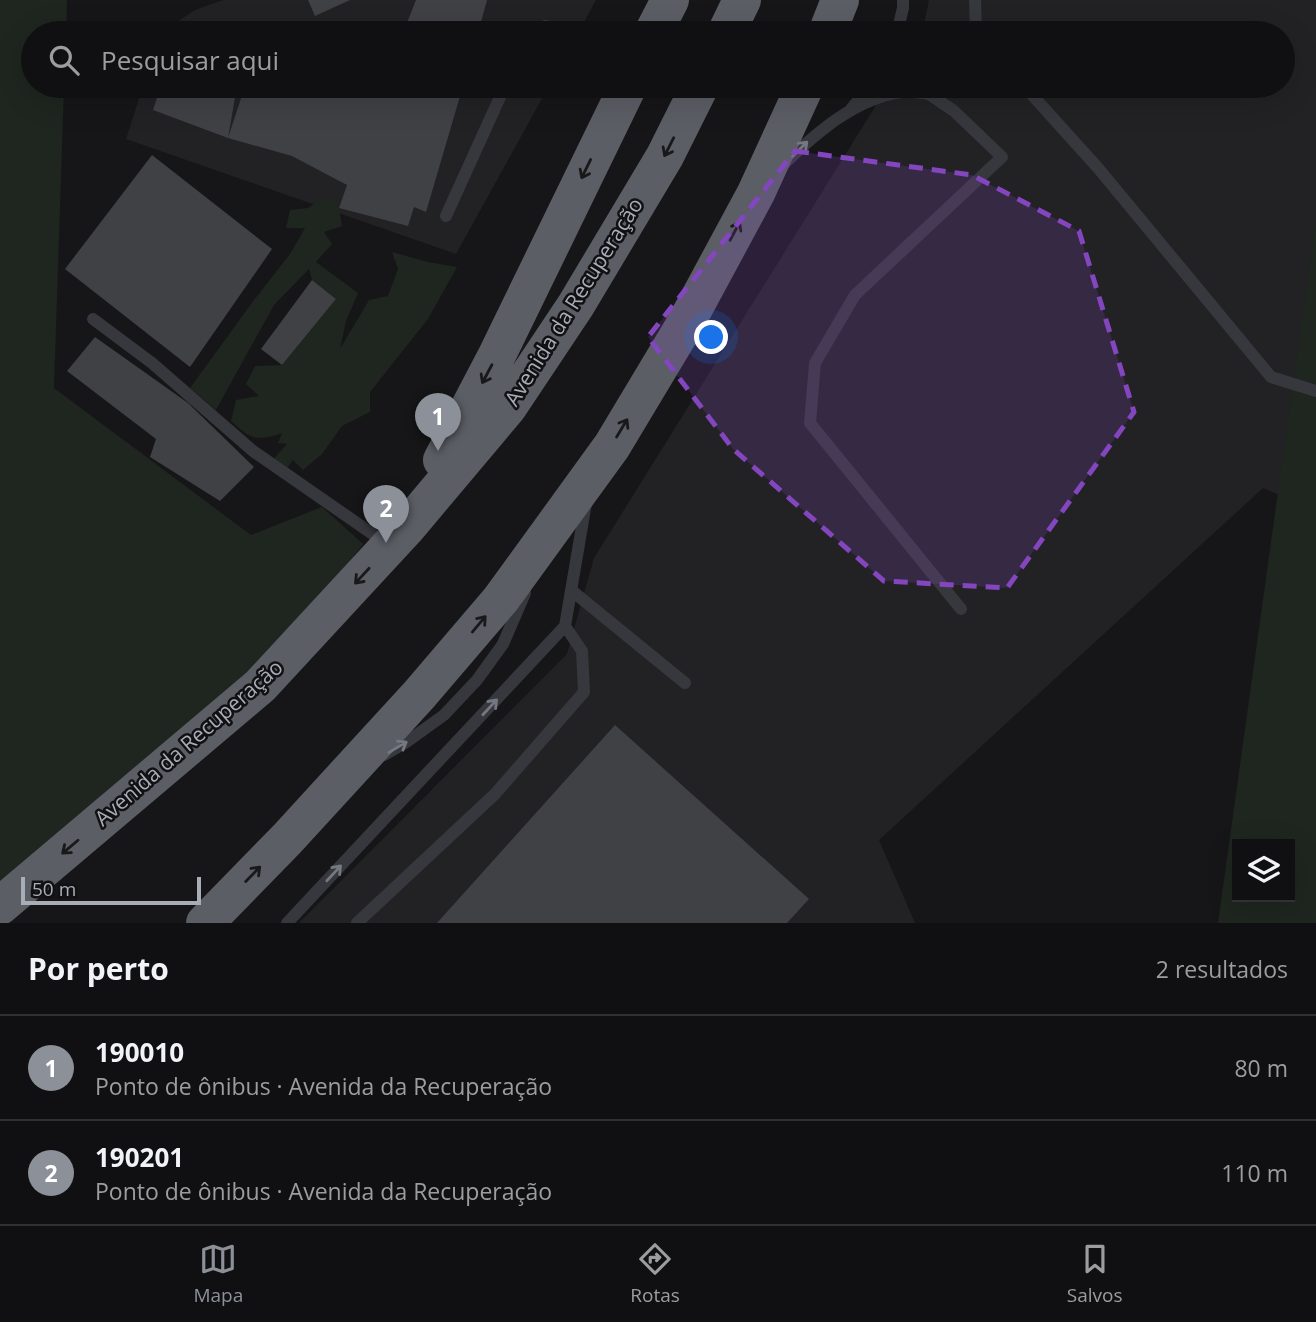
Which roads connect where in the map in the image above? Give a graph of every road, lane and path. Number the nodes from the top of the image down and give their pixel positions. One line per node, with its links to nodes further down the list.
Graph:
1 (670, 0): 5 (highway)
2 (742, 0): 6 (highway)
3 (840, 0): 7 (highway)
4 (975, 0): 8 (lane)
5 (659, 21)
6 (732, 21)
7 (832, 21)
8 (976, 21)
9 (500, 98): 19 (lane)
10 (622, 98): 23 (highway, one-way to 23)
11 (694, 98): 23 (highway, Avenida da Recuperação, one-way to 23)
12 (800, 98): 18 (highway)
13 (860, 98): 17 (lane)
14 (877, 98): 17 (lane)
15 (937, 98): 25 (lane)
16 (1035, 98): 21 (lane)
17 (849, 112): 18 (lane, one-way to 17)
18 (756, 193): 22 (highway, one-way to 18)
19 (446, 216)
20 (93, 318): 23 (lane)
21 (1316, 391)
22 (590, 475): 24 (lane); 29 (highway, one-way to 22)
23 (399, 536): 28 (highway, Avenida da Recuperação, one-way to 28)
24 (571, 590): 26 (lane); 27 (lane)
25 (961, 609)
26 (565, 626): 30 (lane, one-way to 26); 31 (lane)
27 (685, 683)
28 (0, 906)
29 (205, 923)
30 (287, 923)
31 (357, 923)

